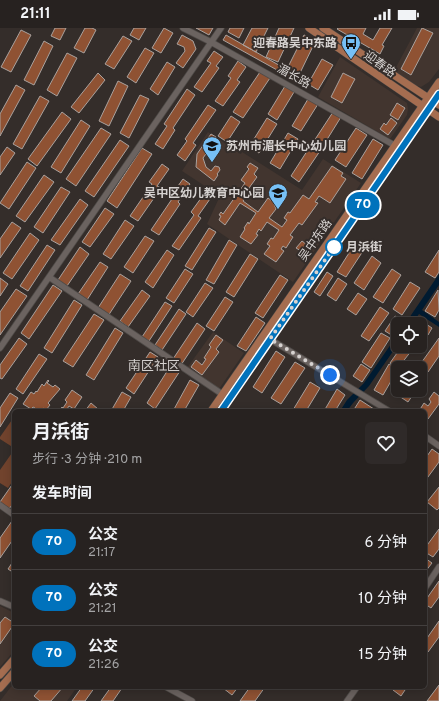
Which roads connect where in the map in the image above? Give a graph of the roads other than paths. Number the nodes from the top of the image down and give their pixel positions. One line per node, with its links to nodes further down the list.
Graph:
1 (183, 28): 5 (street, 湄长路)
2 (221, 28): 5 (street)
3 (309, 28): 9 (main road, 迎春路)
4 (323, 28): 8 (main road, 迎春路)
5 (211, 42): 12 (street, 湄长路); 13 (street)
6 (439, 82): 8 (main road, 吴中东路)
7 (439, 94): 8 (main road, 吴中东路)
8 (434, 101): 9 (main road, 吴中东路); 10 (main road, 吴中东路)
9 (422, 106): 10 (main road, 迎春路); 12 (main road, 吴中东路)
10 (429, 111): 11 (main road, 迎春路); 15 (main road, 吴中东路)
11 (439, 117)
12 (394, 145): 14 (main road, 吴中东路)
13 (49, 277): 16 (street); 17 (street)
14 (263, 334): 15 (street); 17 (main road, 吴中东路)
15 (270, 339): 19 (main road, 吴中东路); 20 (street)
16 (0, 348)
17 (222, 394): 18 (main road, 吴中东路)
18 (212, 409)
19 (222, 409)
20 (387, 409)
21 (427, 437): 22 (street)
22 (439, 446)
23 (0, 505): 24 (street)
24 (12, 514)
25 (439, 567): 26 (street)
26 (427, 585)
27 (0, 600): 28 (street)
28 (12, 606)
29 (12, 661): 31 (main road)
30 (12, 674): 32 (main road)
31 (0, 675)
32 (0, 688)
33 (170, 689): 35 (street)
34 (356, 689): 36 (street)
35 (192, 701)
36 (347, 701)

